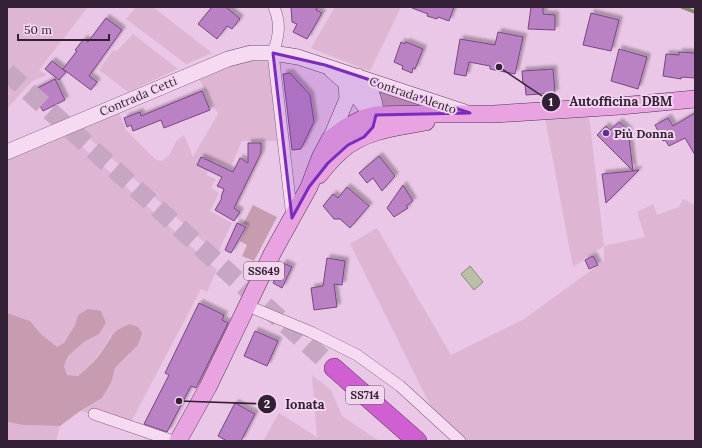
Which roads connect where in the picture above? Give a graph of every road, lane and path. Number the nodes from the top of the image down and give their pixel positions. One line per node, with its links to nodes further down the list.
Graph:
1 (274, 7): 2 (street)
2 (273, 53): 3 (main road, Contrada Alento); 10 (main road, Contrada Cetti); 12 (street)
3 (352, 80): 5 (main road, Contrada Alento); 6 (main road, Contrada Alento); 9 (main road)
4 (695, 99): 5 (main road, SS649)
5 (470, 113): 6 (main road, SS649); 7 (main road, SS649)
6 (376, 115): 7 (main road); 8 (main road, SS649); 9 (main road, SS649)
7 (401, 126): 8 (main road, SS649)
8 (364, 137): 11 (main road, SS649)
9 (330, 139): 11 (main road, SS649)
10 (7, 152)
11 (308, 187): 12 (main road, SS649)
12 (292, 218): 13 (main road, SS649)
13 (248, 306): 17 (main road, SS649); 19 (street)
14 (334, 368): 18 (highway, SS714)
15 (94, 414): 16 (street)
16 (172, 441)
17 (178, 441)
18 (417, 441)
19 (460, 441)

